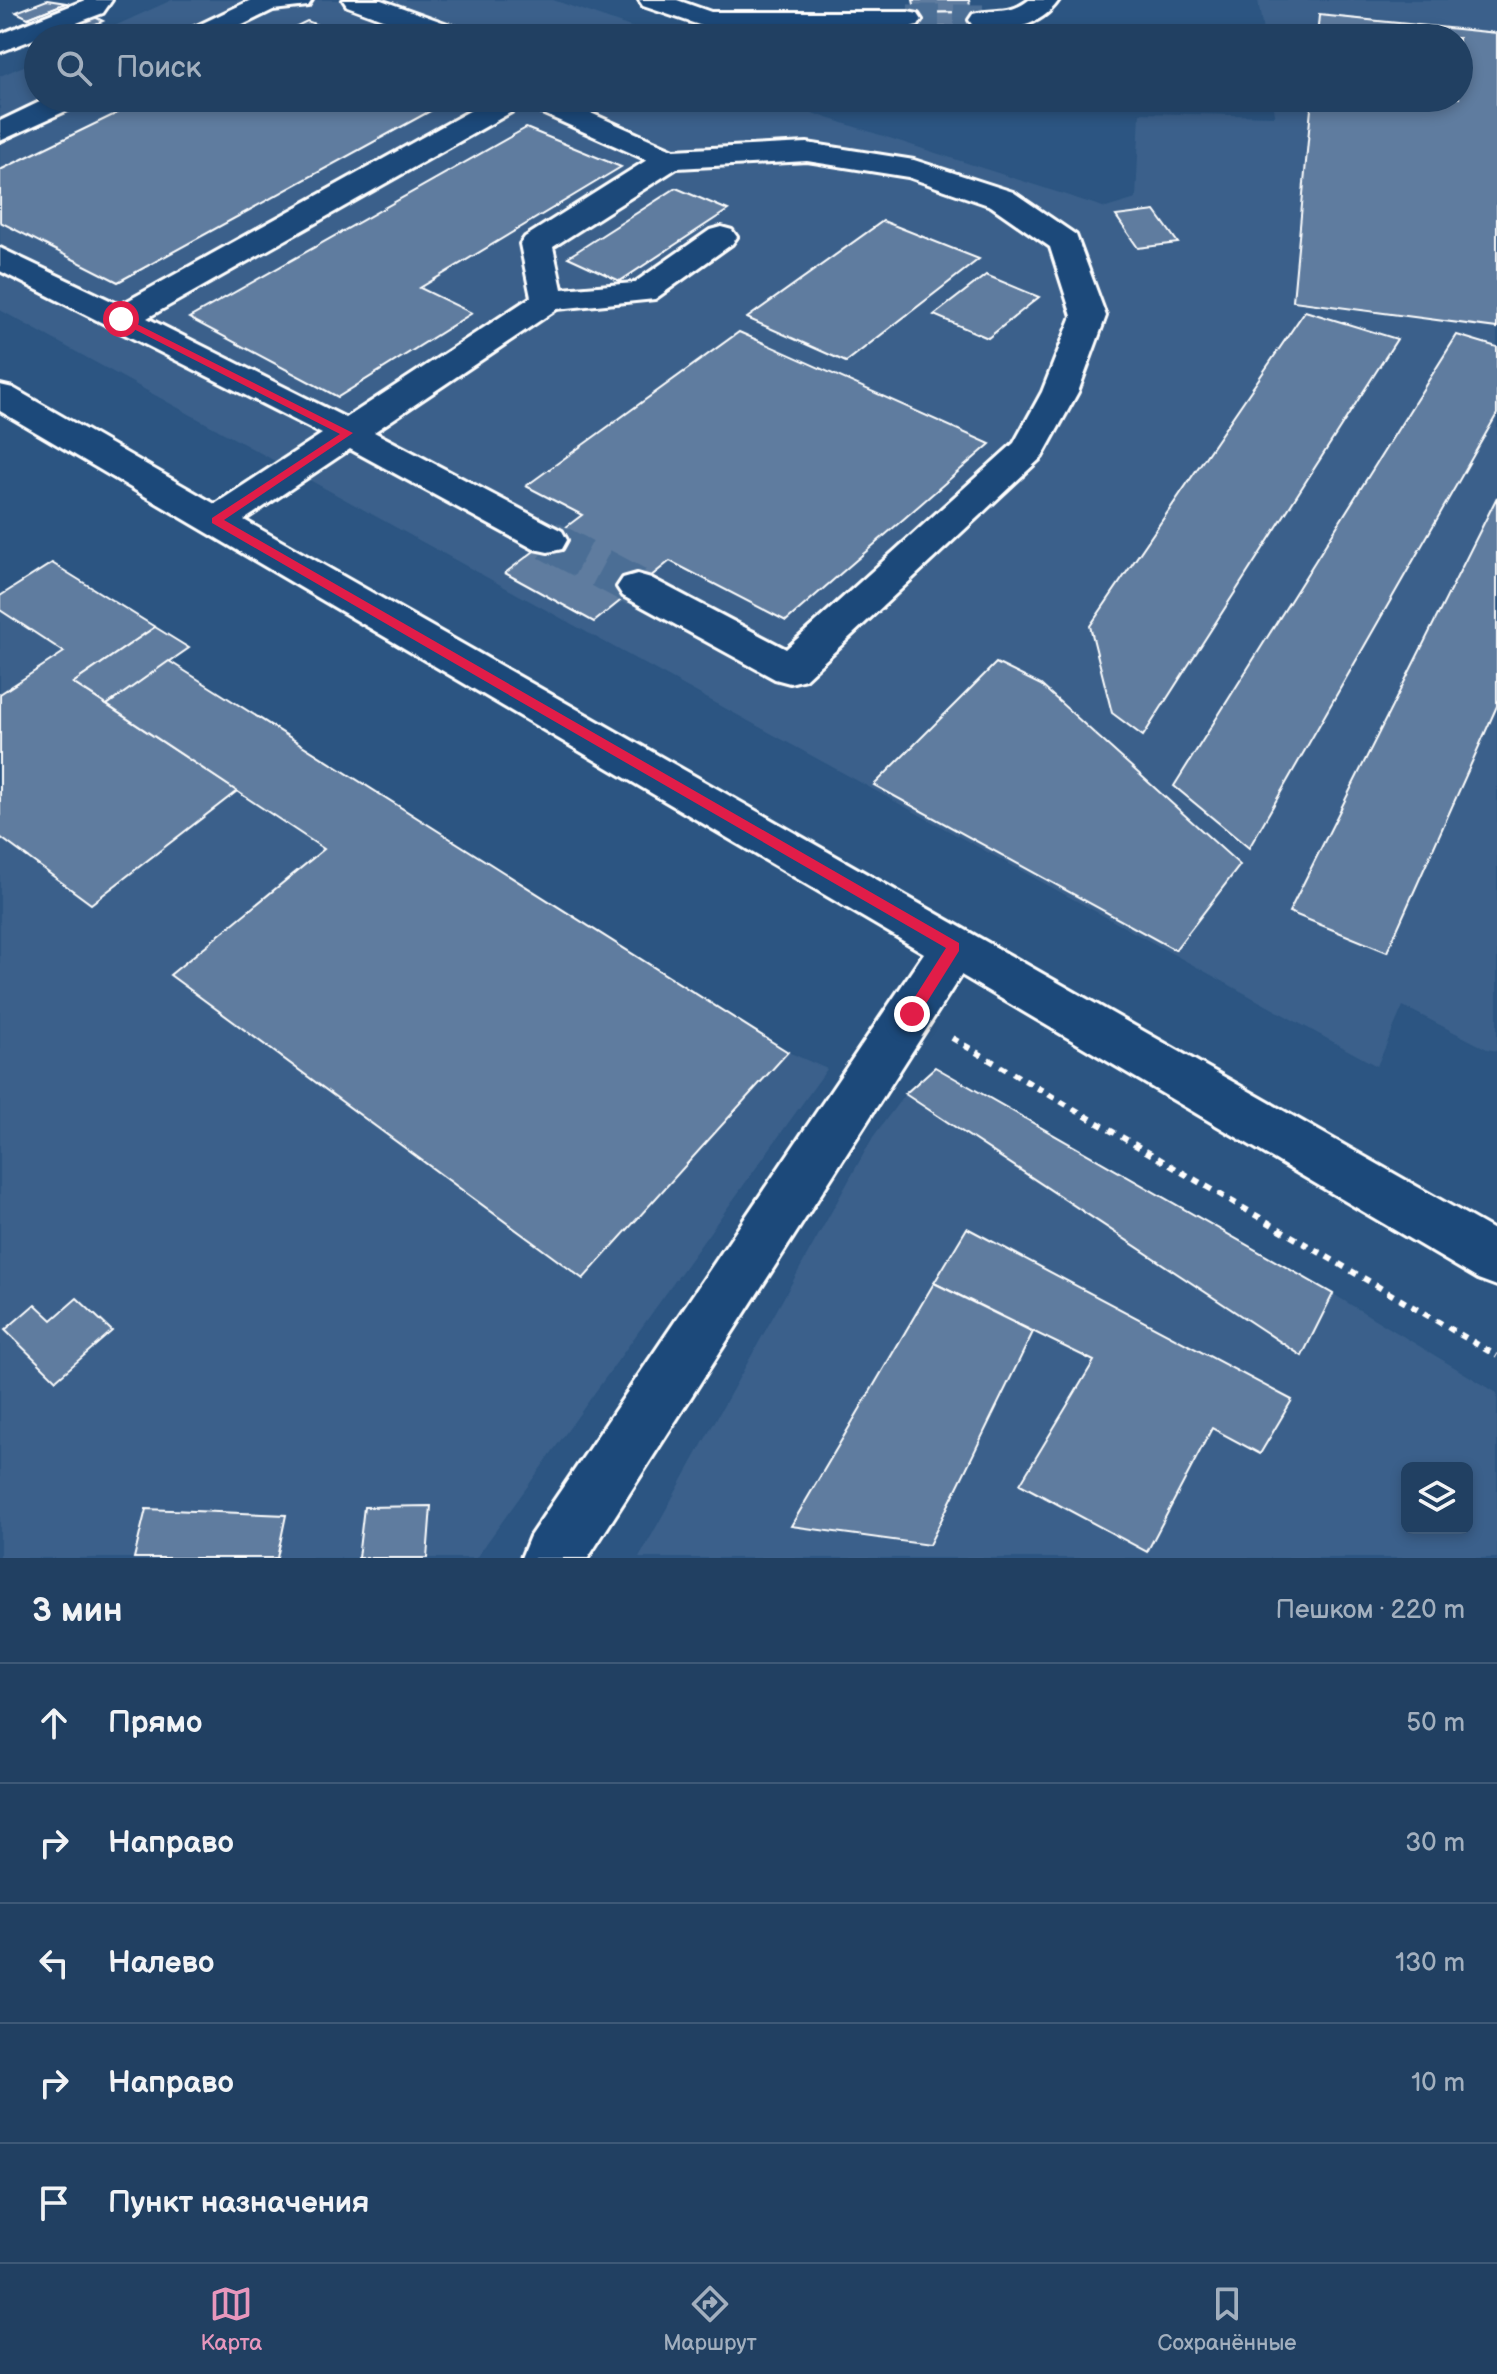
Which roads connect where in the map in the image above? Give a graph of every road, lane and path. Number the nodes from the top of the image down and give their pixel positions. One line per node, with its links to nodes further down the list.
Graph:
1 (99, 0): 8 (street)
2 (299, 0): 9 (street)
3 (356, 0): 10 (street)
4 (652, 0): 6 (street)
5 (1046, 0): 7 (street)
6 (908, 20)
7 (983, 20)
8 (50, 24)
9 (223, 24)
10 (422, 24)
11 (24, 34): 12 (street)
12 (0, 44)
13 (42, 112): 16 (street)
14 (489, 112): 21 (street)
15 (564, 112): 17 (street)
16 (0, 132)
17 (670, 159): 20 (street); 26 (street)
18 (721, 237): 20 (street)
19 (0, 258): 21 (street)
20 (548, 300): 23 (street)
21 (121, 319): 23 (street)
22 (0, 396): 24 (street)
23 (348, 433): 24 (street); 25 (street)
24 (216, 521): 27 (street)
25 (548, 540)
26 (637, 587)
27 (954, 947): 28 (street); 29 (street)
28 (912, 1014): 30 (path); 31 (street)
29 (1497, 1261)
30 (1497, 1356)
31 (552, 1558)

